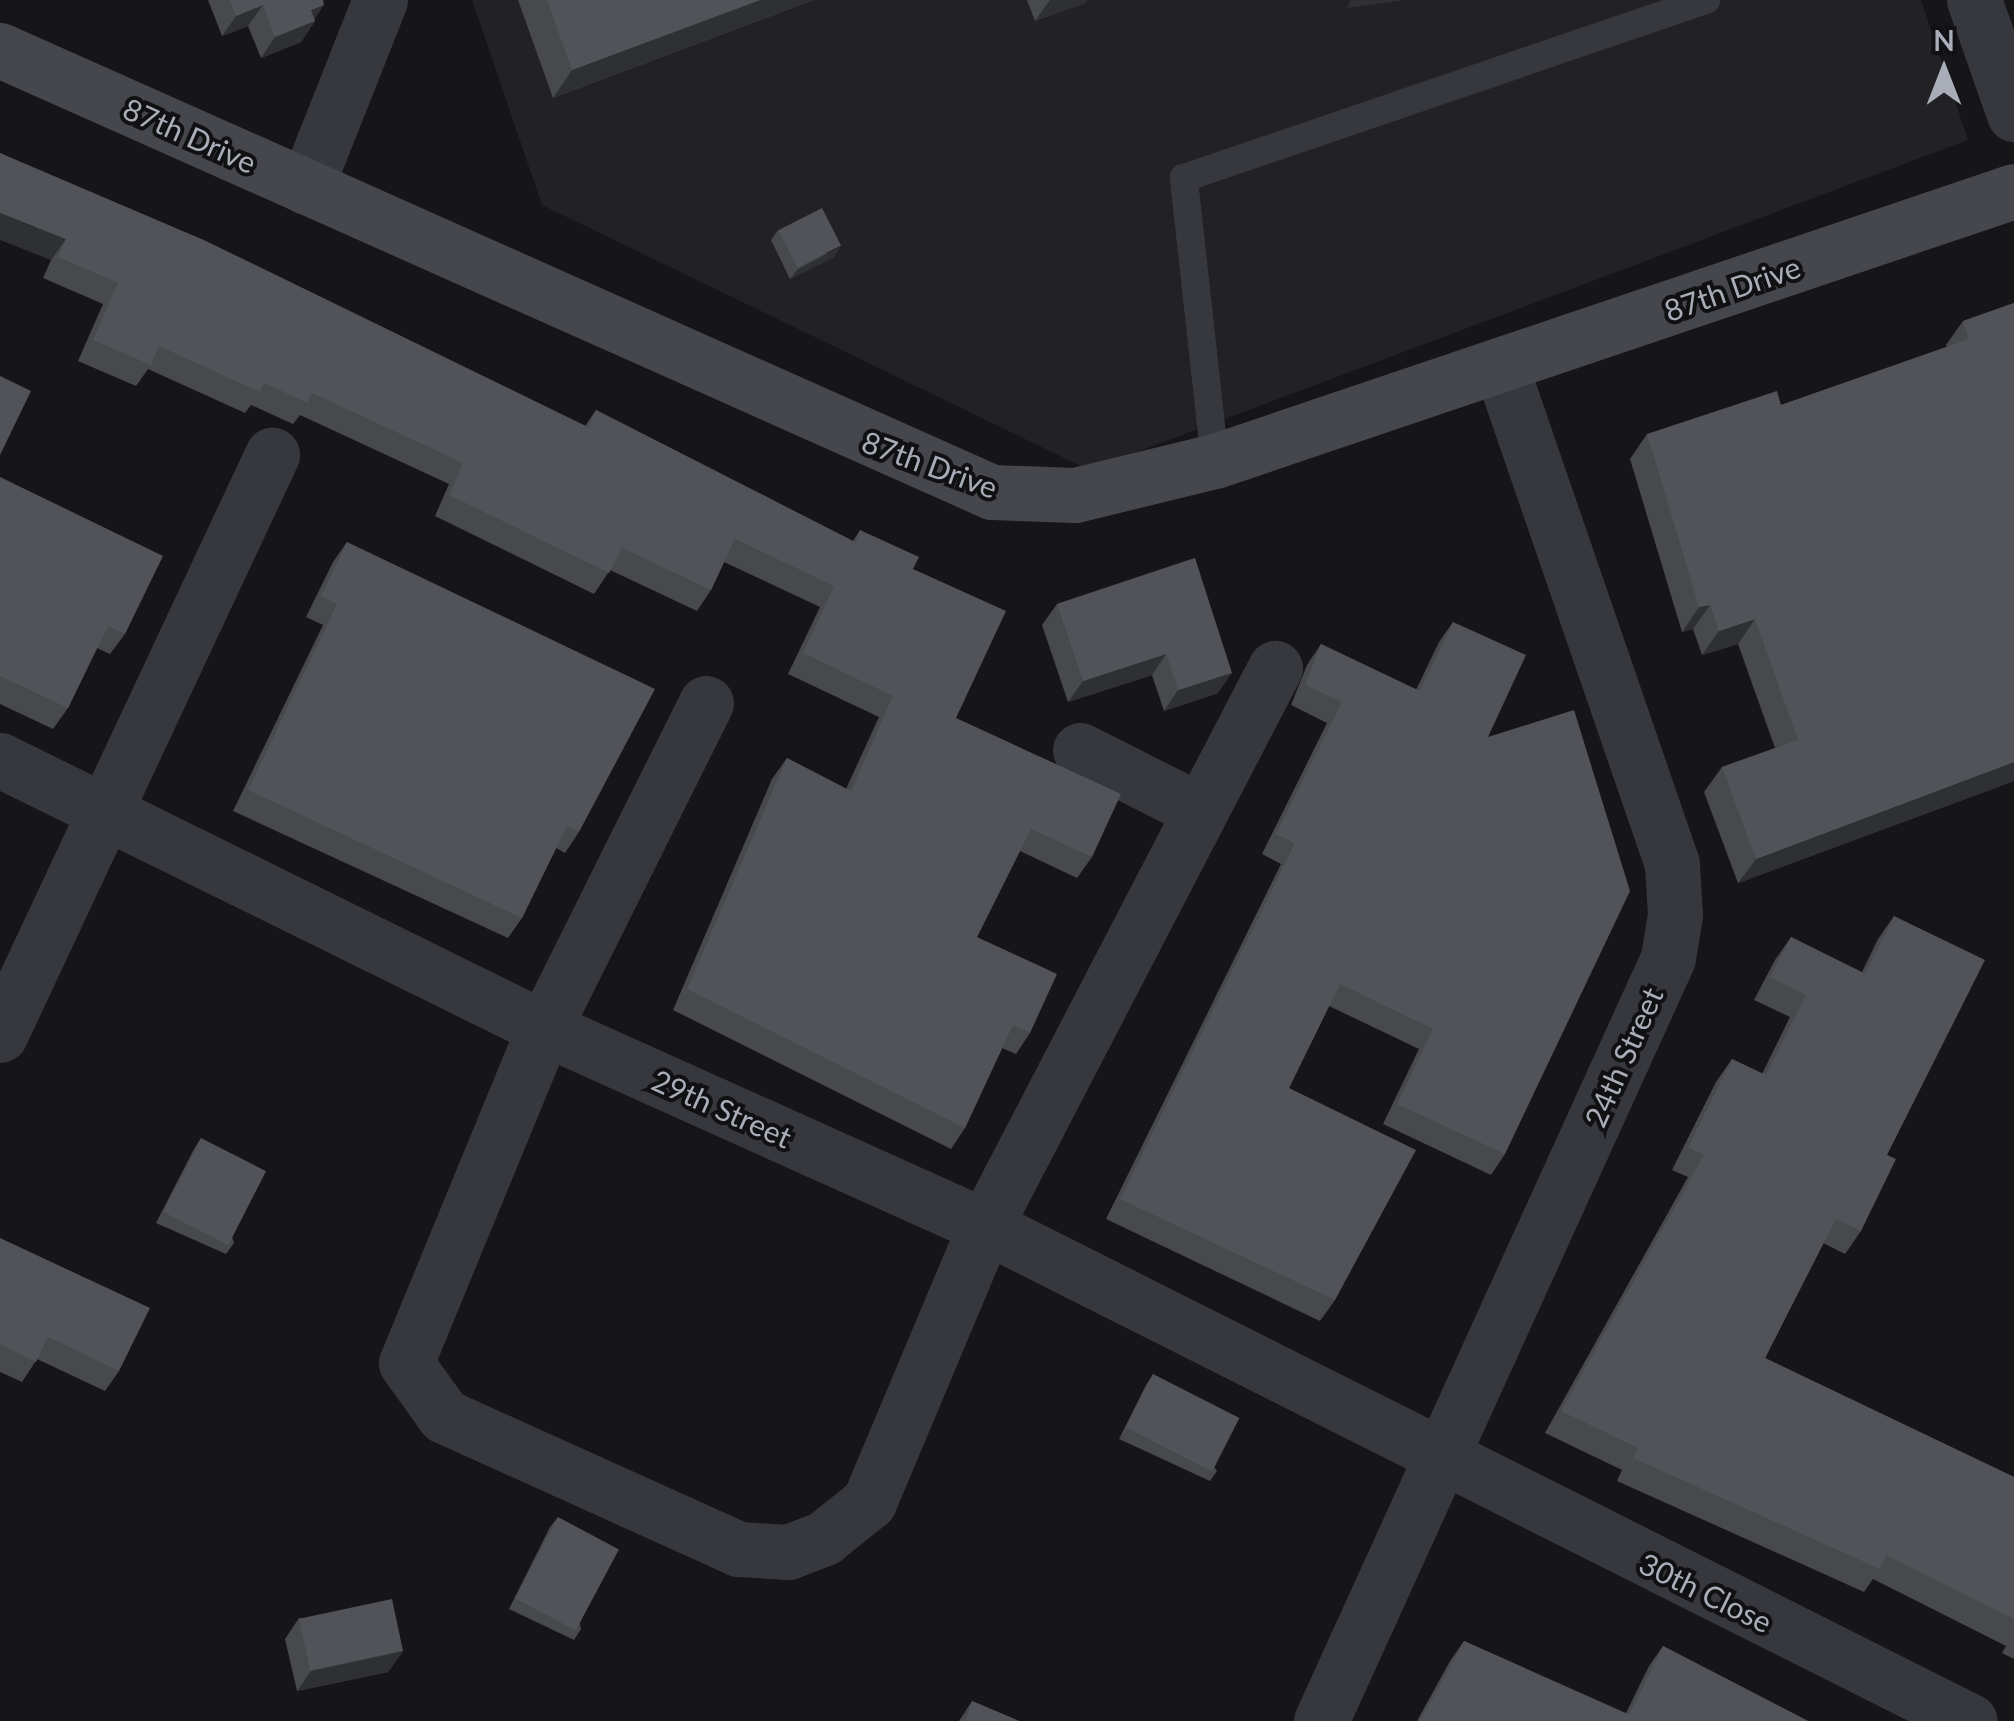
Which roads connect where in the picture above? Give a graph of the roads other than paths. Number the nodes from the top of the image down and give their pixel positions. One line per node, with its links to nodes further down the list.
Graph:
1 (380, 0): 6 (street)
2 (1706, 0): 10 (lane)
3 (1974, 0): 5 (street)
4 (0, 50): 6 (street, 87th Drive)
5 (2014, 114)
6 (306, 187): 10 (street, 87th Drive)
7 (2014, 190): 8 (street, 87th Drive)
8 (1501, 367): 10 (street, 87th Drive); 20 (street, 24th Street)
9 (272, 455): 16 (street)
10 (1215, 461)
11 (1275, 668): 15 (street)
12 (706, 703): 17 (street)
13 (1080, 750): 15 (street)
14 (0, 760): 16 (street, 29th Street)
15 (1195, 808): 19 (street)
16 (103, 810): 17 (street, 29th Street); 18 (street)
17 (544, 1028): 19 (street, 29th Street); 19 (street)
18 (0, 1035)
19 (985, 1226): 20 (street, 29th Street)
20 (1442, 1462): 21 (street, 24th Street); 22 (street, 30th Close)
21 (1321, 1721)
22 (1970, 1721)

